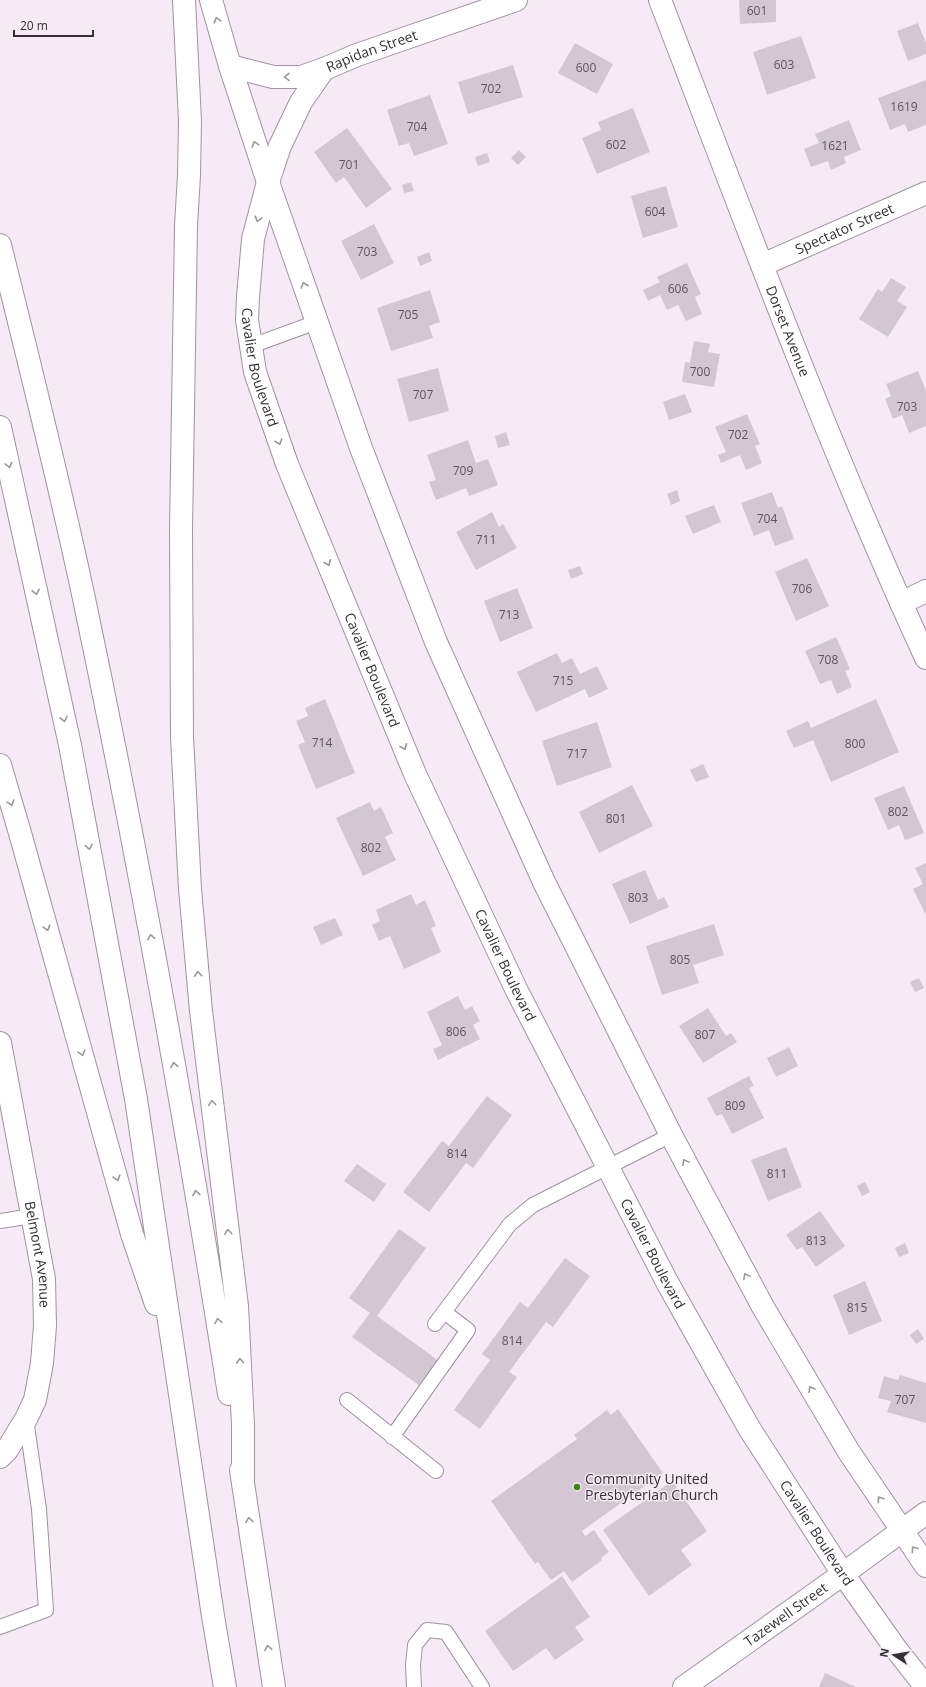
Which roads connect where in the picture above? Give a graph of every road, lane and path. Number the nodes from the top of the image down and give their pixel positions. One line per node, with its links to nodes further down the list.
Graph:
1 (184, 0): 32 (main road, one-way to 1)
2 (211, 0): 5 (main road, one-way to 2)
3 (516, 0): 6 (main road, Rapidan Street)
4 (660, 0): 10 (main road, Dorset Avenue)
5 (230, 66): 6 (main road, one-way to 5); 7 (main road, one-way to 5)
6 (324, 69): 7 (main road, Rapidan Street)
7 (268, 182): 11 (main road, one-way to 7); 12 (main road, Cavalier Boulevard, one-way to 12)
8 (926, 193): 10 (main road, Spectator Street)
9 (0, 245): 32 (main road, one-way to 9)
10 (762, 265): 15 (main road, Dorset Avenue)
11 (317, 322): 12 (lane); 20 (main road)
12 (251, 346): 21 (main road, Cavalier Boulevard, one-way to 21)
13 (0, 427): 26 (main road, one-way to 26)
14 (926, 591): 15 (main road)
15 (901, 603): 16 (main road, Dorset Avenue)
16 (926, 658)
17 (0, 765): 26 (main road, one-way to 26)
18 (0, 1043): 19 (main road, Belmont Avenue)
19 (6, 1109): 22 (main road, Belmont Avenue)
20 (671, 1136): 21 (lane); 34 (main road, one-way to 20)
21 (607, 1168): 24 (lane); 36 (main road, Cavalier Boulevard)
22 (32, 1216): 23 (lane); 28 (main road, Belmont Avenue)
23 (0, 1221)
24 (444, 1312): 25 (lane); 29 (lane)
25 (435, 1324)
26 (174, 1356): 38 (main road)
27 (347, 1400): 29 (lane)
28 (26, 1420): 30 (main road, Belmont Avenue); 37 (lane)
29 (392, 1437): 31 (lane)
30 (0, 1457)
31 (436, 1471)
32 (243, 1484): 39 (main road, one-way to 32)
33 (926, 1513): 34 (main road, Tazewell Street)
34 (901, 1532): 35 (main road, one-way to 34); 36 (main road, Tazewell Street)
35 (926, 1566)
36 (843, 1574): 42 (main road, Tazewell Street); 43 (main road, Cavalier Boulevard)
37 (0, 1627)
38 (225, 1687)
39 (274, 1687)
40 (414, 1687): 41 (lane)
41 (482, 1687)
42 (684, 1687)
43 (926, 1687)

